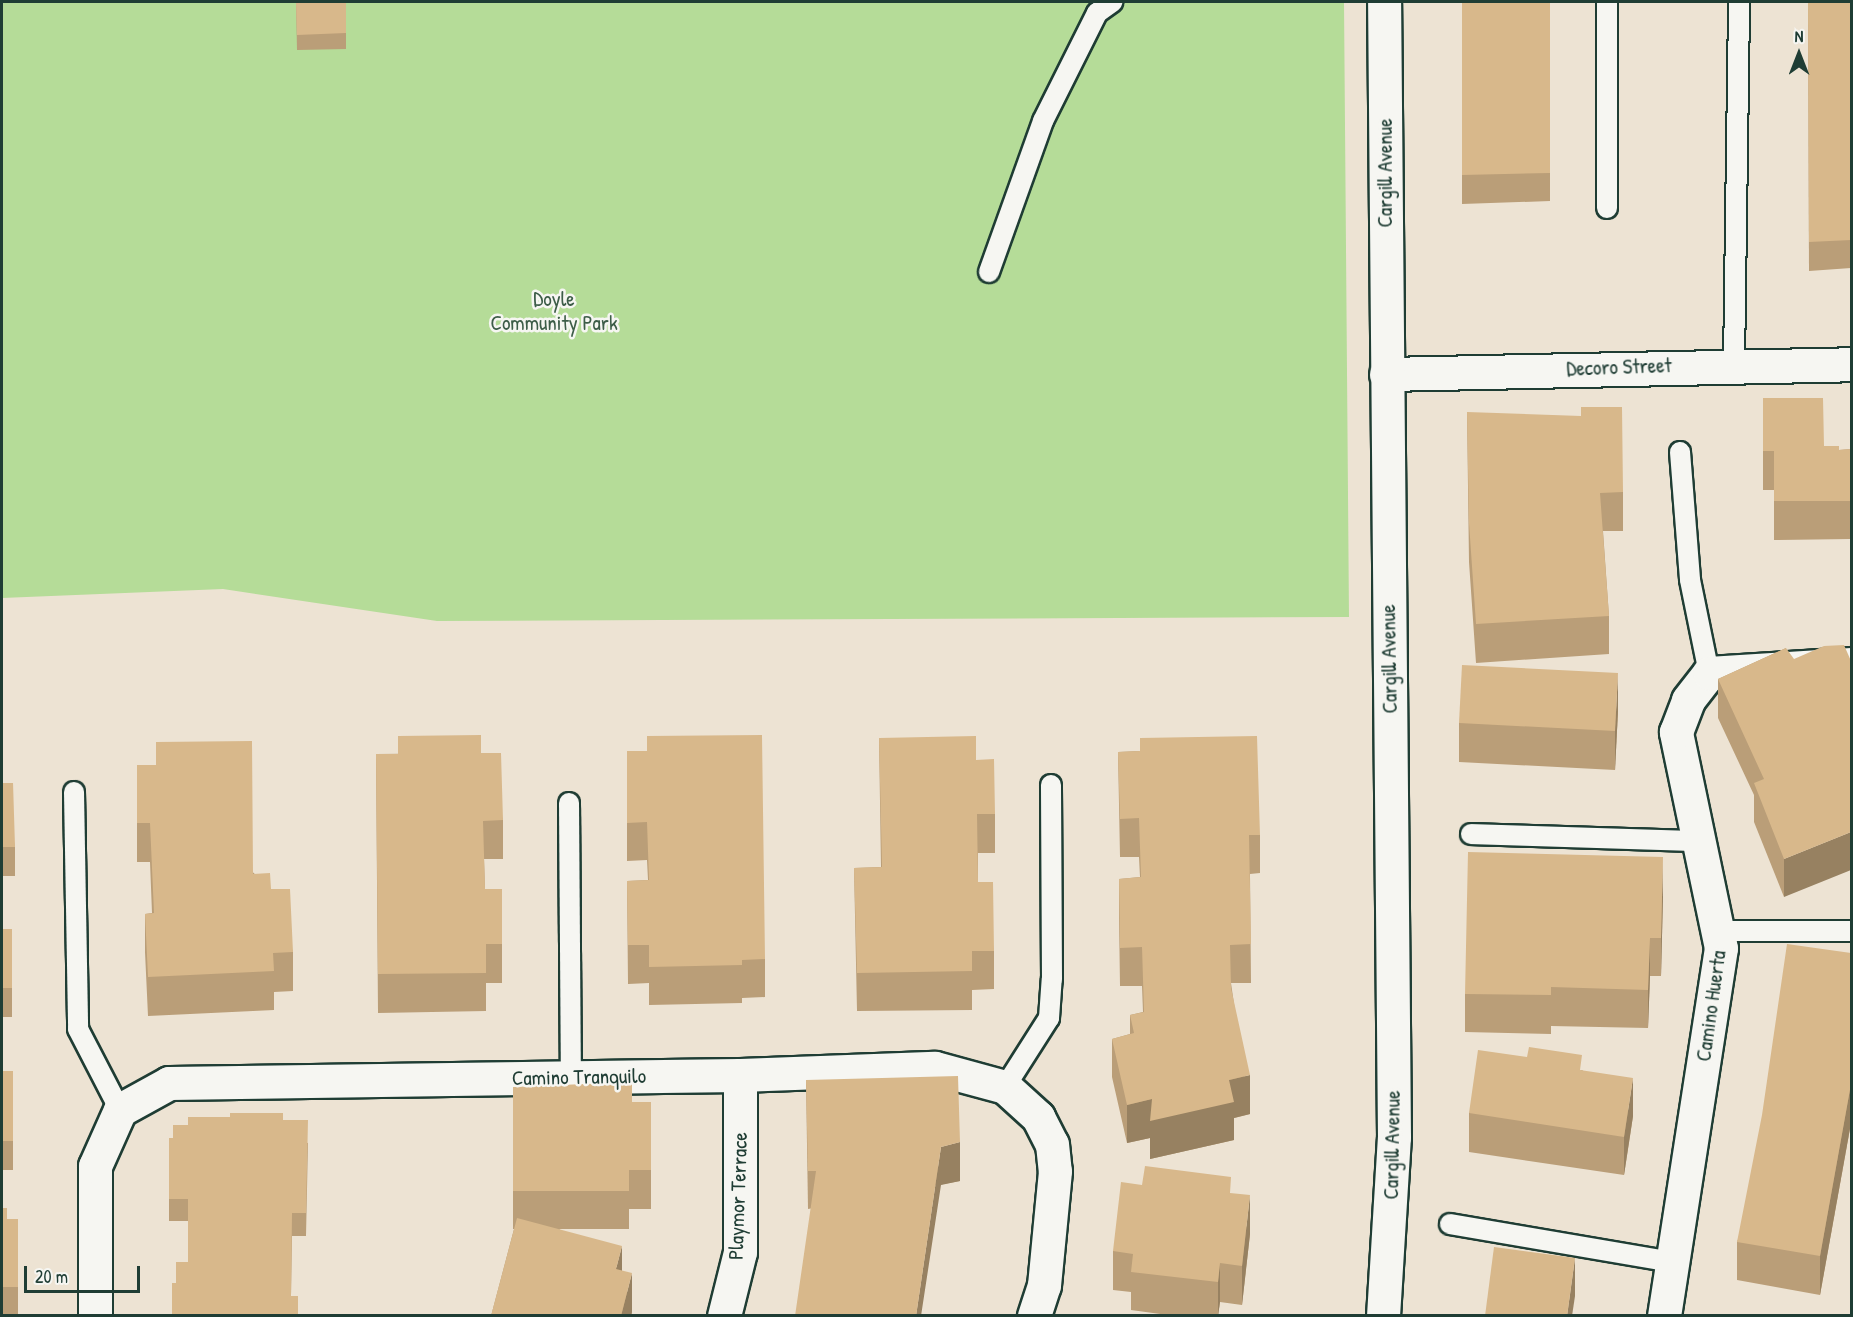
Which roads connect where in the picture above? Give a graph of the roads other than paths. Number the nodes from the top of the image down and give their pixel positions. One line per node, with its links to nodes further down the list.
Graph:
1 (1112, 2): 6 (lane)
2 (1384, 2): 9 (street, Cargill Avenue)
3 (1607, 2): 5 (lane)
4 (1739, 2): 7 (lane)
5 (1607, 208)
6 (989, 272)
7 (1734, 364): 8 (street, Decoro Street); 9 (street, Decoro Street)
8 (1851, 364)
9 (1386, 374): 29 (street, Cargill Avenue)
10 (1680, 452): 12 (lane)
11 (1851, 663): 12 (street)
12 (1709, 674): 17 (street, Camino Huerta)
13 (1051, 785): 22 (lane)
14 (75, 792): 23 (lane)
15 (569, 803): 21 (lane)
16 (1470, 834): 17 (lane)
17 (1699, 841): 18 (street, Camino Huerta)
18 (1717, 931): 19 (lane); 25 (street, Camino Huerta)
19 (1851, 931)
20 (740, 1075): 21 (street, Camino Tranquilo); 22 (street, Camino Tranquilo); 27 (street, Playmor Terrace)
21 (571, 1078): 23 (street, Camino Tranquilo)
22 (1005, 1087): 28 (street, Camino Tranquilo)
23 (120, 1110): 26 (street)
24 (1450, 1224): 25 (lane)
25 (1672, 1262): 30 (street, Camino Huerta)
26 (94, 1316)
27 (724, 1316)
28 (1034, 1316)
29 (1383, 1316)
30 (1664, 1316)

